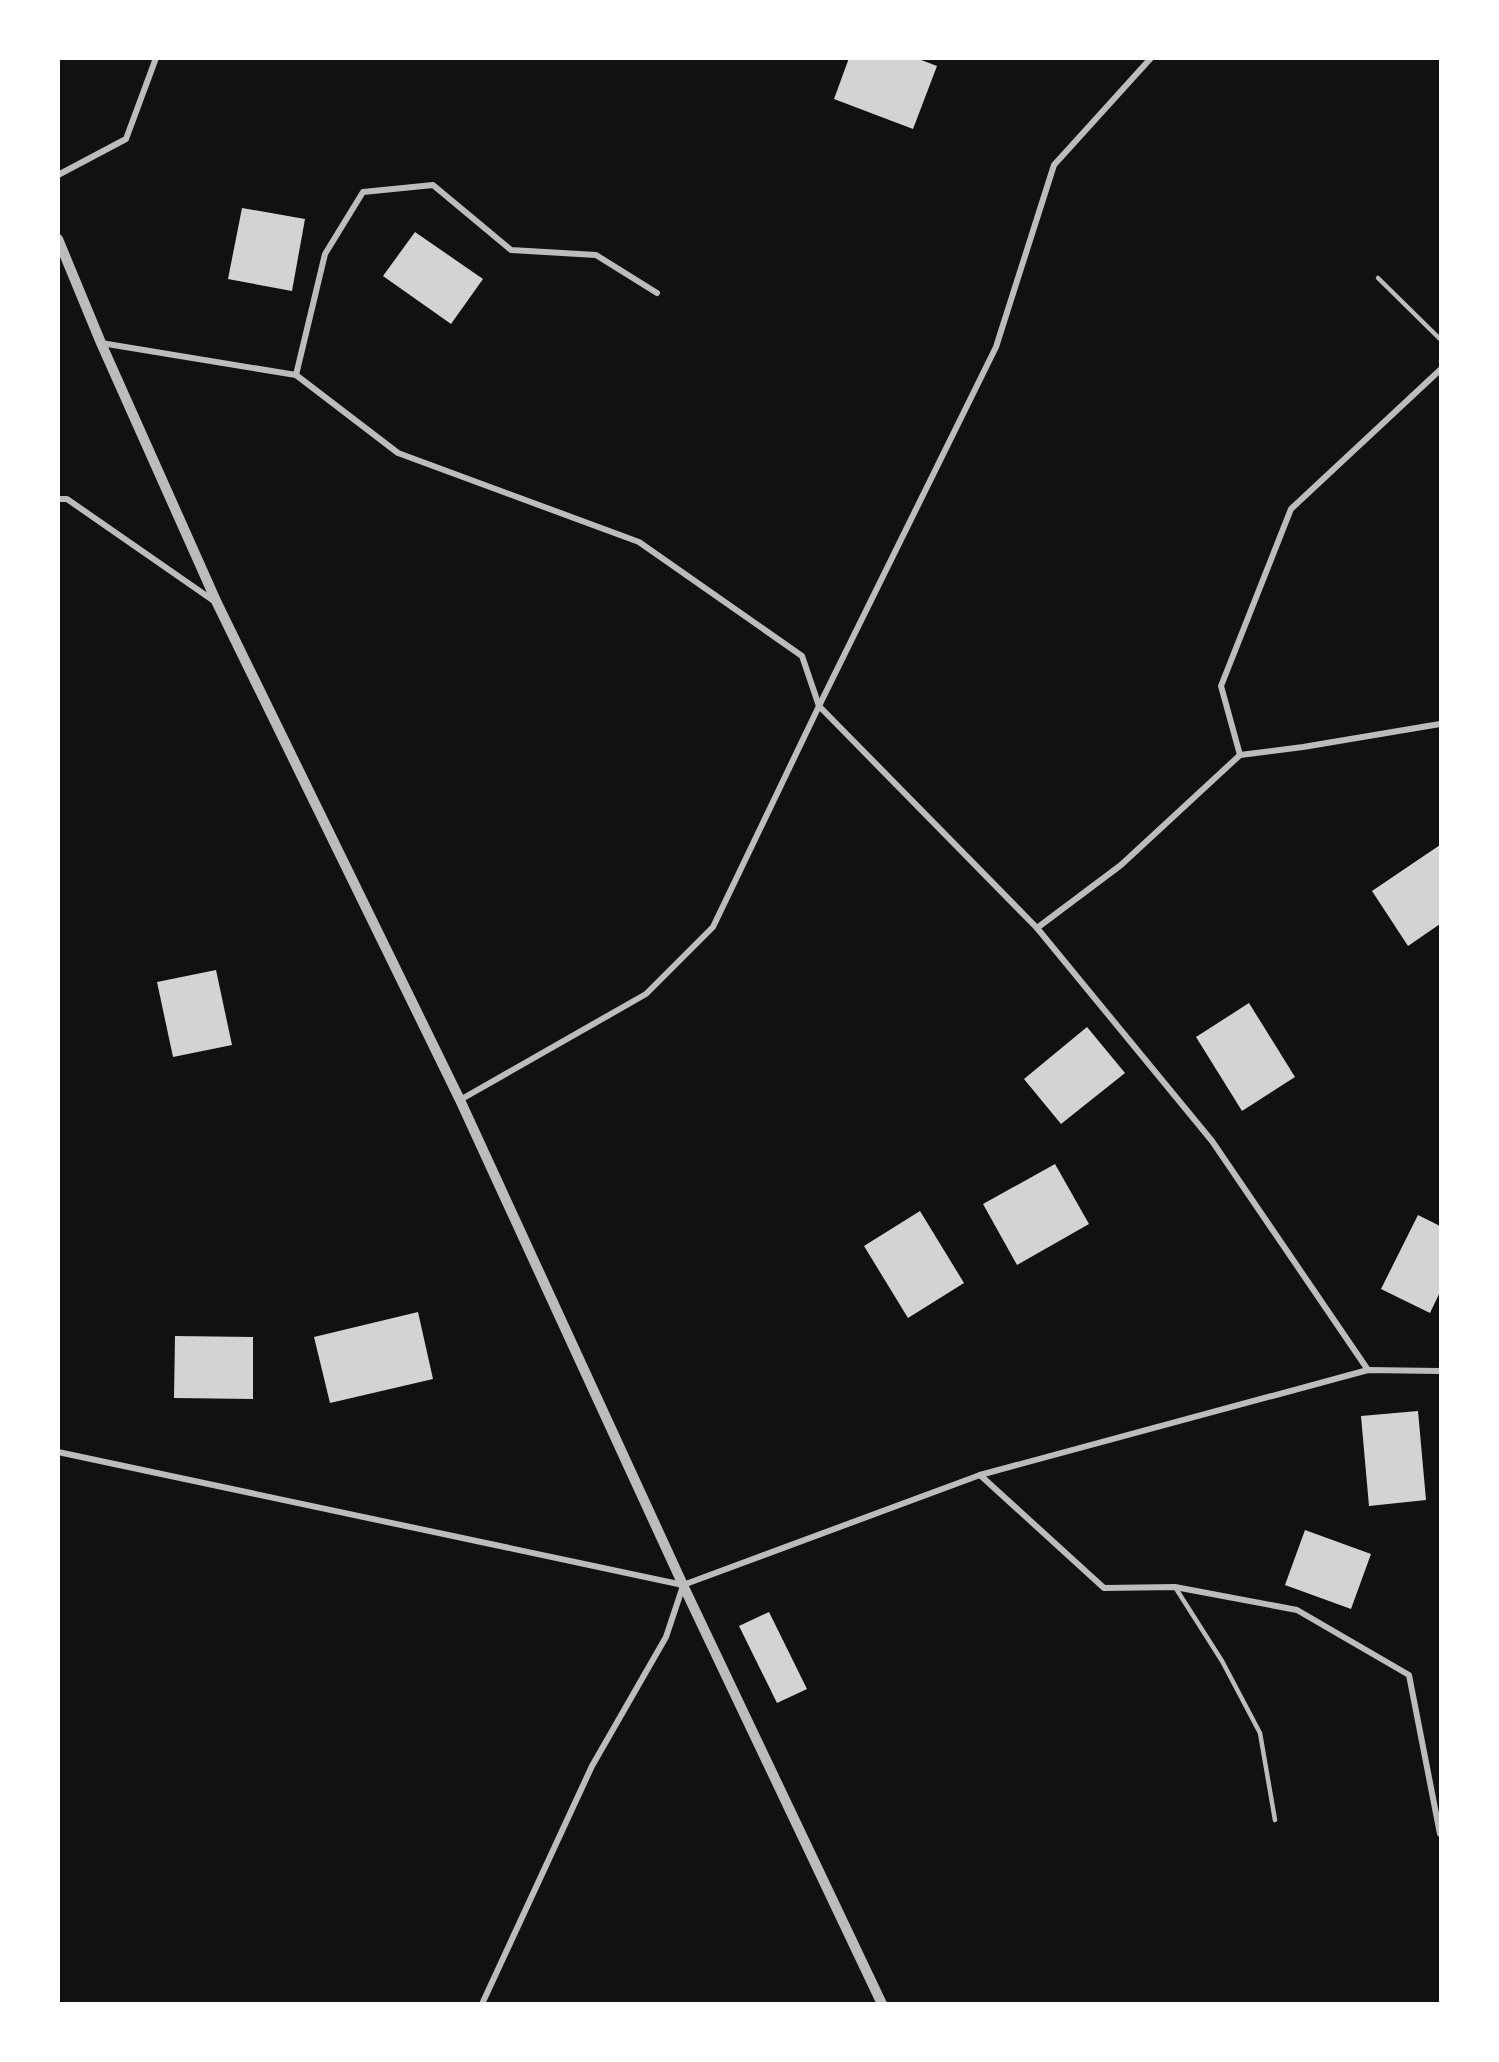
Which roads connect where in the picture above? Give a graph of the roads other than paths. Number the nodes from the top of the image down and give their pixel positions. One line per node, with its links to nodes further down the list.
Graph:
1 (156, 58): 3 (street)
2 (1151, 58): 13 (street)
3 (58, 175)
4 (58, 239): 8 (street)
5 (1378, 278): 7 (lane)
6 (657, 293): 10 (street)
7 (1440, 339)
8 (100, 343): 10 (street); 12 (street)
9 (1440, 370): 15 (street)
10 (296, 375): 13 (street)
11 (58, 499): 12 (street)
12 (217, 603): 17 (street)
13 (819, 706): 16 (street); 17 (street)
14 (1440, 724): 15 (street)
15 (1239, 755): 16 (street)
16 (1037, 928): 18 (street)
17 (460, 1100): 22 (street)
18 (1368, 1370): 19 (street); 21 (street)
19 (1440, 1371)
20 (58, 1452): 22 (street)
21 (980, 1475): 22 (street); 23 (street)
22 (683, 1585): 26 (street); 27 (street)
23 (1175, 1587): 24 (lane); 25 (street)
24 (1275, 1820)
25 (1440, 1834)
26 (482, 2004)
27 (882, 2004)

